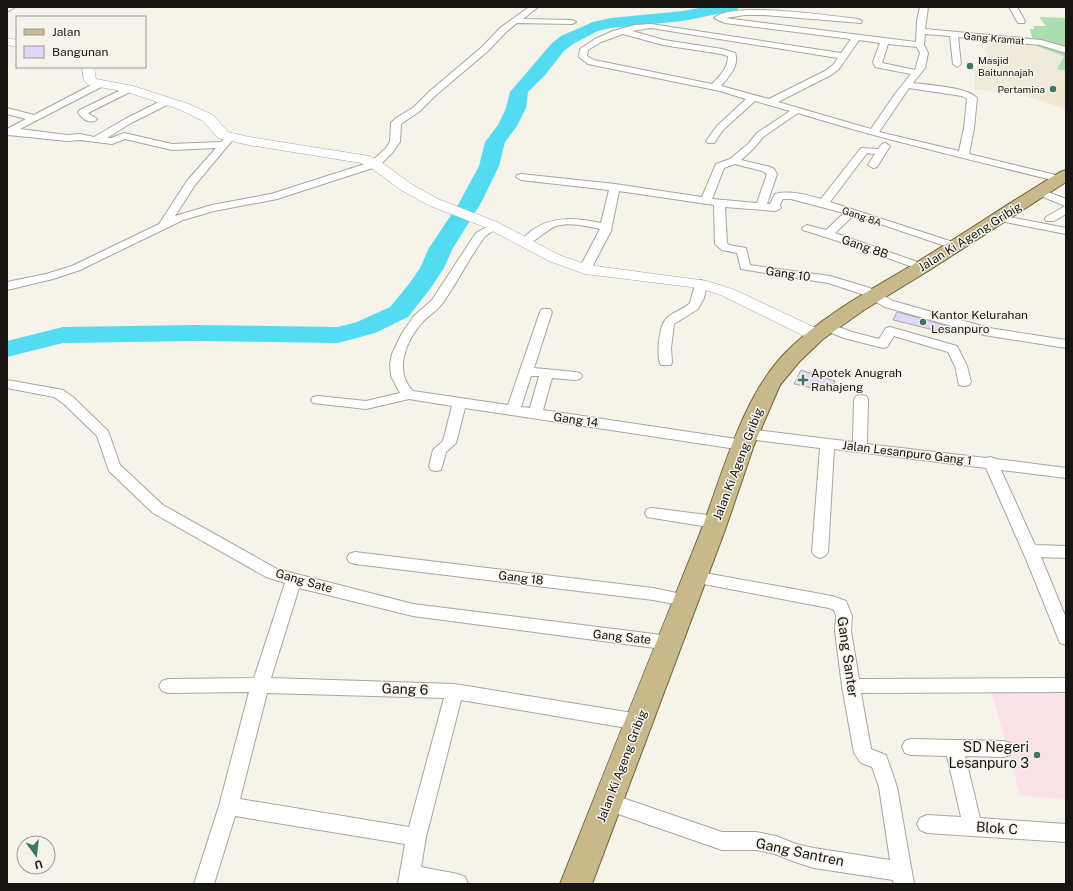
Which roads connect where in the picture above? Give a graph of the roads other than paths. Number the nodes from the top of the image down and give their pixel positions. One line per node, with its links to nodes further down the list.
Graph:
1 (534, 7): 4 (street)
2 (924, 7): 9 (street)
3 (1013, 7): 6 (street)
4 (514, 21): 7 (street); 40 (street)
5 (858, 21): 11 (street)
6 (1021, 21)
7 (572, 22)
8 (622, 31): 15 (street); 21 (street); 21 (street)
9 (922, 31): 10 (street, Gang Kramat); 13 (street)
10 (951, 32): 14 (street, Gang Kramat); 16 (street)
11 (857, 37): 12 (street); 15 (street)
12 (885, 41): 13 (street); 18 (street)
13 (920, 45): 18 (street)
14 (1066, 50)
15 (843, 56): 25 (street)
16 (957, 64)
17 (88, 68): 19 (street)
18 (917, 73): 20 (street)
19 (100, 84): 22 (street); 28 (street)
20 (908, 85): 31 (street); 37 (street)
21 (714, 88): 23 (street)
22 (129, 89): 24 (street); 29 (street)
23 (753, 98): 25 (street); 35 (street)
24 (168, 101): 33 (street); 34 (street)
25 (770, 102): 26 (street)
26 (797, 110): 31 (street); 38 (street)
27 (7, 111): 28 (street)
28 (35, 118): 30 (street)
29 (92, 119)
30 (8, 132): 33 (street)
31 (873, 133): 32 (street)
32 (890, 137): 36 (street); 37 (street)
33 (96, 140): 34 (street)
34 (227, 141): 40 (street); 54 (street)
35 (711, 141)
36 (881, 152): 39 (street); 47 (street)
37 (963, 156): 42 (street)
38 (734, 161): 45 (street); 49 (street)
39 (873, 165)
40 (378, 167): 54 (street); 55 (street)
41 (521, 177): 43 (street)
42 (1063, 177): 44 (main road, Jalan Ki Ageng Gribig)
43 (615, 187): 45 (street); 56 (street)
44 (1040, 192): 48 (street); 52 (main road, Jalan Ki Ageng Gribig)
45 (706, 201): 46 (street)
46 (719, 203): 49 (street); 66 (street, Gang 10)
47 (824, 203): 49 (street, Gang 8A); 51 (street, Gang 8A)
48 (1066, 203)
49 (761, 206)
50 (1066, 209): 53 (street)
51 (851, 212): 59 (street); 61 (street, Gang 8A)
52 (999, 218): 58 (street); 61 (main road, Jalan Ki Ageng Gribig)
53 (1050, 219)
54 (164, 224): 65 (street)
55 (493, 225): 60 (street); 76 (street)
56 (606, 227): 60 (street); 63 (street)
57 (808, 228): 59 (street, Gang 8B)
58 (1066, 231)
59 (828, 234): 62 (street, Gang 8B)
60 (525, 242): 63 (street)
61 (955, 246): 62 (main road, Jalan Ki Ageng Gribig)
62 (922, 268): 66 (main road, Jalan Ki Ageng Gribig)
63 (586, 269): 64 (street)
64 (701, 284): 68 (street); 70 (street)
65 (7, 286)
66 (874, 296): 68 (main road, Jalan Ki Ageng Gribig); 69 (street)
67 (546, 312): 71 (street)
68 (822, 331): 74 (street); 82 (main road, Jalan Ki Ageng Gribig)
69 (1066, 344)
70 (666, 362)
71 (526, 371): 72 (street); 80 (street)
72 (547, 373): 73 (street); 81 (street)
73 (575, 376)
74 (964, 382)
75 (7, 384): 95 (street, Gang Sate)
76 (409, 395): 78 (street); 79 (street, Gang 14)
77 (861, 399): 84 (street)
78 (318, 400)
79 (460, 402): 80 (street, Gang 14); 86 (street)
80 (513, 410): 81 (street, Gang 14)
81 (535, 414): 82 (street, Gang 14)
82 (746, 440): 83 (street, Jalan Lesanpuro Gang 1); 89 (main road, Jalan Ki Ageng Gribig)
83 (827, 444): 84 (street, Jalan Lesanpuro Gang 1); 91 (street)
84 (860, 447): 85 (street, Jalan Lesanpuro Gang 1)
85 (990, 462): 87 (street, Jalan Lesanpuro Gang 1); 90 (street)
86 (436, 466)
87 (1066, 473)
88 (652, 513): 89 (street)
89 (715, 522): 94 (main road, Jalan Ki Ageng Gribig)
90 (1031, 551): 92 (street); 97 (street)
91 (820, 552)
92 (1066, 552)
93 (356, 558): 96 (street, Gang 18)
94 (694, 577): 96 (main road, Jalan Ki Ageng Gribig); 102 (street, Gang Santer)
95 (294, 580): 98 (street, Gang Sate); 99 (street)
96 (686, 600): 98 (main road, Jalan Ki Ageng Gribig)
97 (1066, 638)
98 (670, 643): 104 (main road, Jalan Ki Ageng Gribig)
99 (260, 685): 101 (street, Gang 6); 103 (street, Gang 6); 109 (street)
100 (1066, 685): 102 (street)
101 (168, 686)
102 (851, 686): 114 (street, Gang Santer)
103 (455, 691): 104 (street, Gang 6); 113 (street)
104 (639, 722): 108 (main road, Jalan Ki Ageng Gribig)
105 (911, 747): 106 (street)
106 (954, 749): 107 (street); 111 (street)
107 (1004, 749)
108 (608, 802): 114 (street, Gang Santren); 118 (main road, Jalan Ki Ageng Gribig)
109 (229, 806): 113 (street); 116 (street)
110 (928, 824): 111 (street, Blok C)
111 (973, 827): 112 (street, Blok C)
112 (1066, 833)
113 (416, 837): 115 (street)
114 (903, 877)
115 (409, 880): 117 (street)
116 (204, 884)
117 (458, 884)
118 (576, 884)

